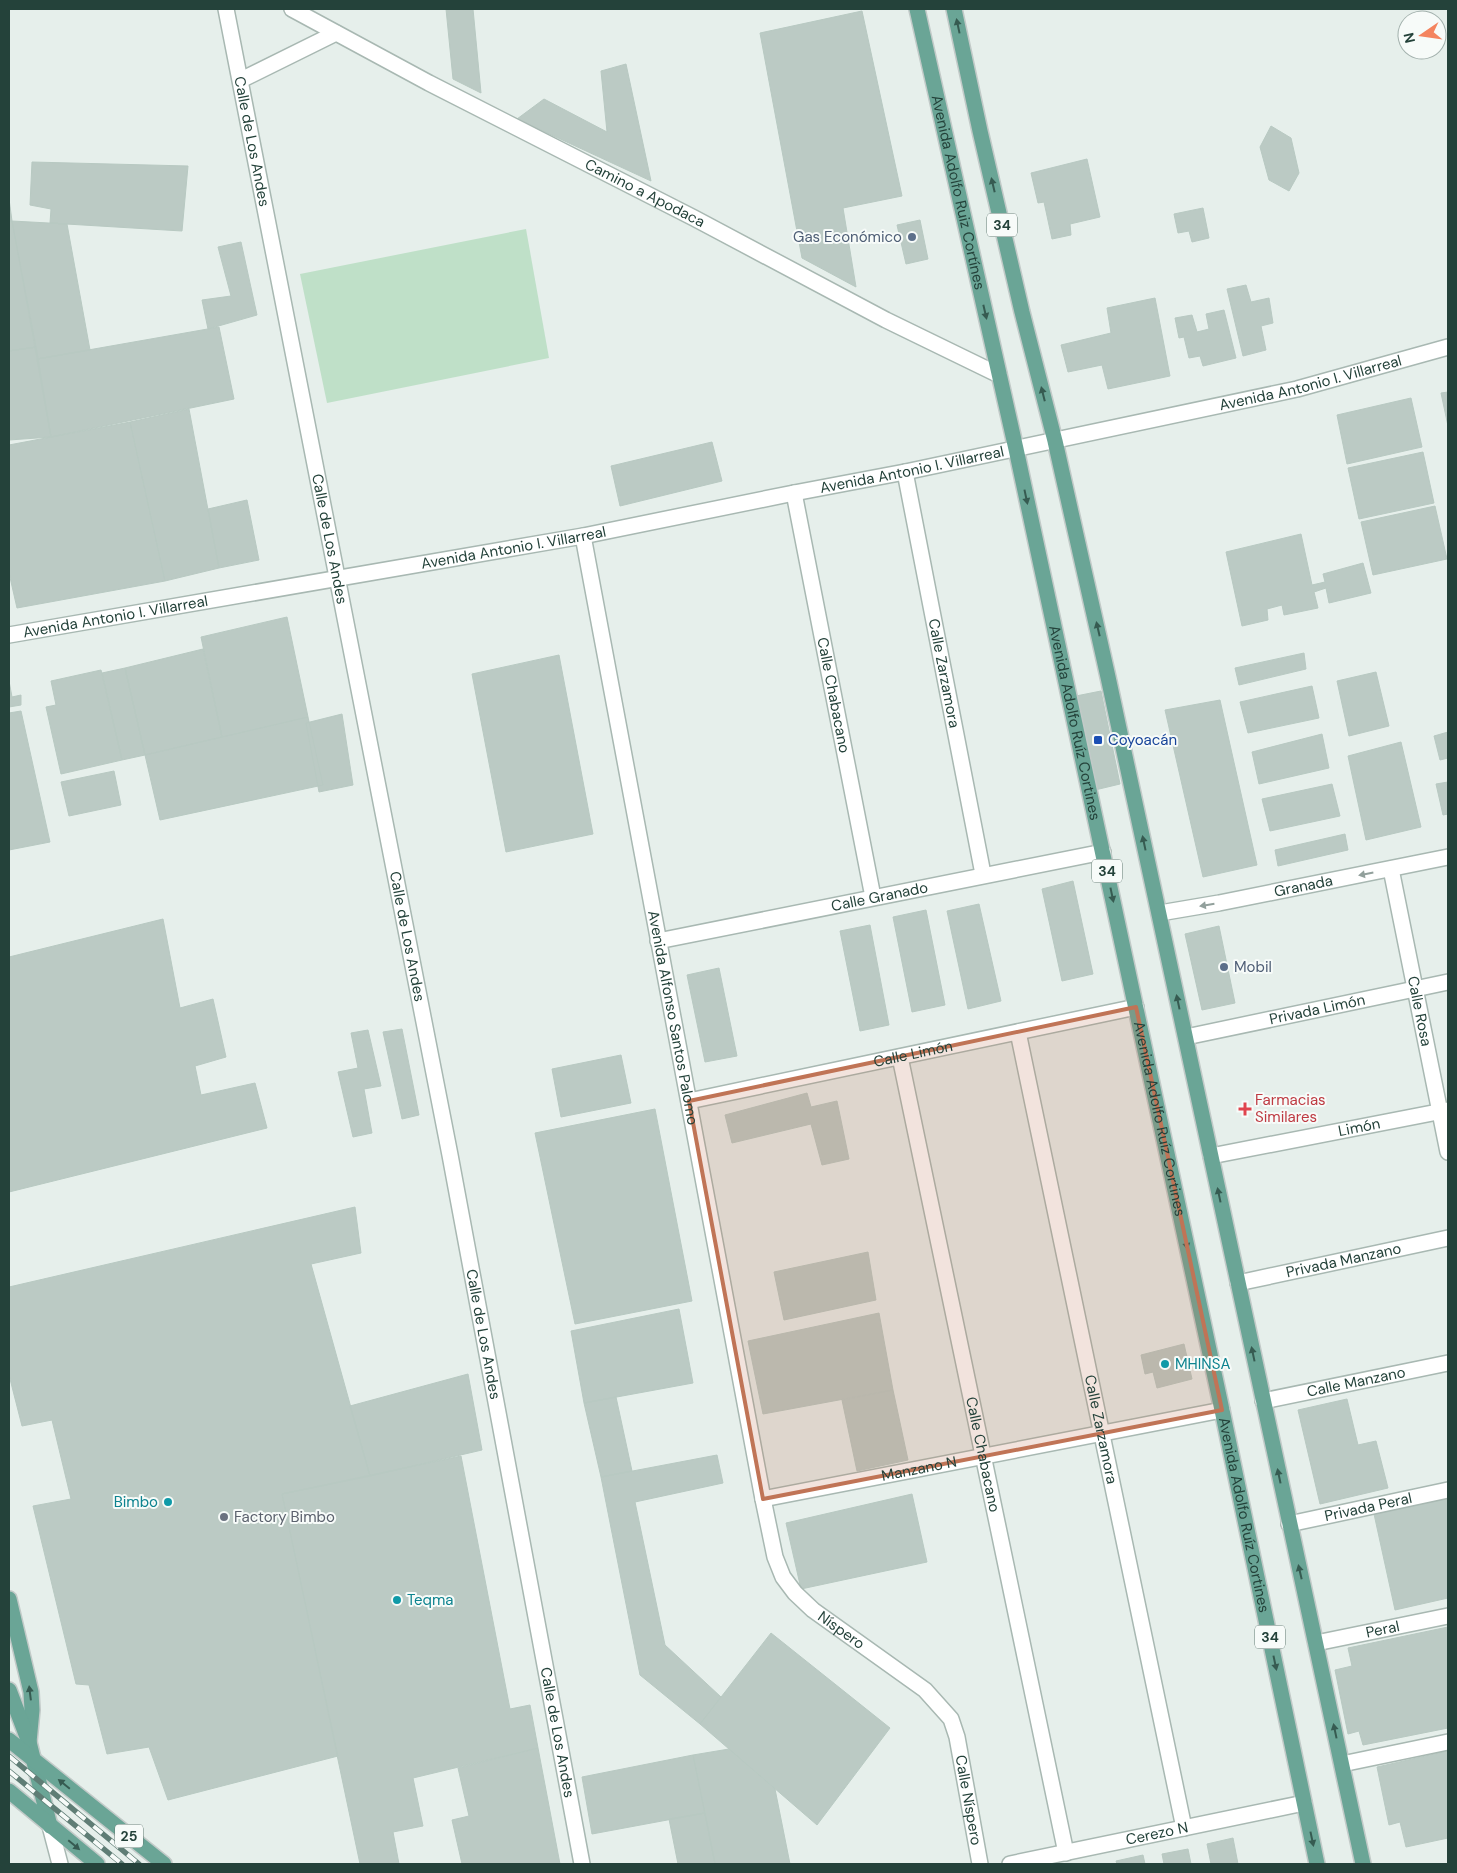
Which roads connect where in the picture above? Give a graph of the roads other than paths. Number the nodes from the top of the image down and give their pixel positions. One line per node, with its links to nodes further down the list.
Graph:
1 (226, 9): 6 (street, Calle de Los Andes)
2 (292, 9): 5 (street, Camino a Apodaca)
3 (916, 9): 8 (main road, Avenida Adolfo Ruiz Cortínes / 34, one-way to 8)
4 (954, 9): 9 (main road, 34, one-way to 4)
5 (336, 33): 6 (street); 8 (street, Camino a Apodaca)
6 (241, 80): 14 (street, Calle de Los Andes)
7 (1448, 347): 9 (street, Avenida Antonio I. Villarreal)
8 (999, 375): 10 (main road, Avenida Adolfo Ruíz Cortines / 34)
9 (1055, 441): 10 (street, Avenida Antonio I. Villarreal); 21 (main road, 34, one-way to 9)
10 (1016, 449): 11 (street, Avenida Antonio I. Villarreal); 16 (main road, Avenida Adolfo Ruíz Cortines / 34, one-way to 16)
11 (905, 472): 12 (street, Avenida Antonio I. Villarreal); 19 (street, Calle Zarzamora)
12 (794, 493): 13 (street, Avenida Antonio I. Villarreal); 20 (street, Calle Chabacano)
13 (583, 536): 14 (street, Avenida Antonio I. Villarreal); 22 (street, Avenida Alfonso Santos Palomo)
14 (338, 578): 15 (street, Avenida Antonio I. Villarreal); 61 (street, Calle de Los Andes)
15 (9, 635)
16 (1102, 852): 19 (street, Calle Granado); 25 (main road, Avenida Adolfo Ruíz Cortines / 34, one-way to 25)
17 (1448, 857): 18 (street, Granada)
18 (1391, 870): 21 (street, Granada, one-way to 21); 24 (street, Calle Rosa)
19 (983, 874): 20 (street, Calle Granado)
20 (873, 897): 22 (street, Calle Granado)
21 (1160, 913): 27 (main road, 34, one-way to 21)
22 (658, 941): 29 (street, Avenida Alfonso Santos Palomo)
23 (1448, 982): 24 (street, Privada Limón)
24 (1415, 989): 27 (street, Privada Limón); 30 (street, Calle Rosa)
25 (1136, 1007): 26 (street, Calle Limón); 37 (main road, Avenida Adolfo Ruíz Cortines / 34, one-way to 37)
26 (1018, 1032): 28 (street, Calle Limón); 38 (street, Calle Zarzamora)
27 (1186, 1037): 32 (main road, 34)
28 (900, 1057): 29 (street, Calle Limón); 39 (street, Calle Chabacano)
29 (689, 1101): 41 (street, Avenida Alfonso Santos Palomo)
30 (1444, 1111): 31 (street, Calle Rosa); 32 (street, Limón)
31 (1448, 1152)
32 (1211, 1156): 34 (main road, 34, one-way to 32)
33 (1448, 1238): 34 (street, Privada Manzano)
34 (1238, 1283): 36 (main road, 34, one-way to 34)
35 (1448, 1363): 36 (street, Calle Manzano)
36 (1263, 1401): 42 (main road, 34, one-way to 36)
37 (1222, 1410): 38 (street, Manzano N); 54 (main road, Avenida Adolfo Ruíz Cortines / 34, one-way to 54)
38 (1102, 1434): 39 (street, Manzano N); 56 (street, Calle Zarzamora)
39 (983, 1457): 41 (street, Manzano N); 57 (street, Calle Chabacano)
40 (1448, 1490): 42 (street, Privada Peral)
41 (763, 1499): 47 (street, Níspero)
42 (1289, 1524): 45 (main road, 34, one-way to 42)
43 (9, 1599): 49 (main road, one-way to 43)
44 (1448, 1616): 45 (street, Peral)
45 (1316, 1643): 52 (main road, 34, one-way to 45)
46 (9, 1690): 49 (main road)
47 (957, 1737): 62 (street, Calle Níspero)
48 (9, 1740): 51 (main road, 25)
49 (29, 1742): 51 (main road)
50 (1448, 1742): 52 (street)
51 (33, 1760): 55 (main road); 60 (main road, 25, one-way to 51)
52 (1342, 1764): 65 (main road, 34)
53 (9, 1791): 55 (main road)
54 (1304, 1803): 56 (street, Cerezo N); 64 (main road, Avenida Adolfo Ruíz Cortines / 34, one-way to 64)
55 (50, 1826): 58 (street); 59 (main road, one-way to 59)
56 (1184, 1828): 57 (street, Cerezo N)
57 (1066, 1852): 63 (street, Cerezo N)
58 (60, 1864)
59 (97, 1864)
60 (164, 1864)
61 (582, 1864)
62 (980, 1864)
63 (1010, 1864)
64 (1317, 1864)
65 (1363, 1864)

